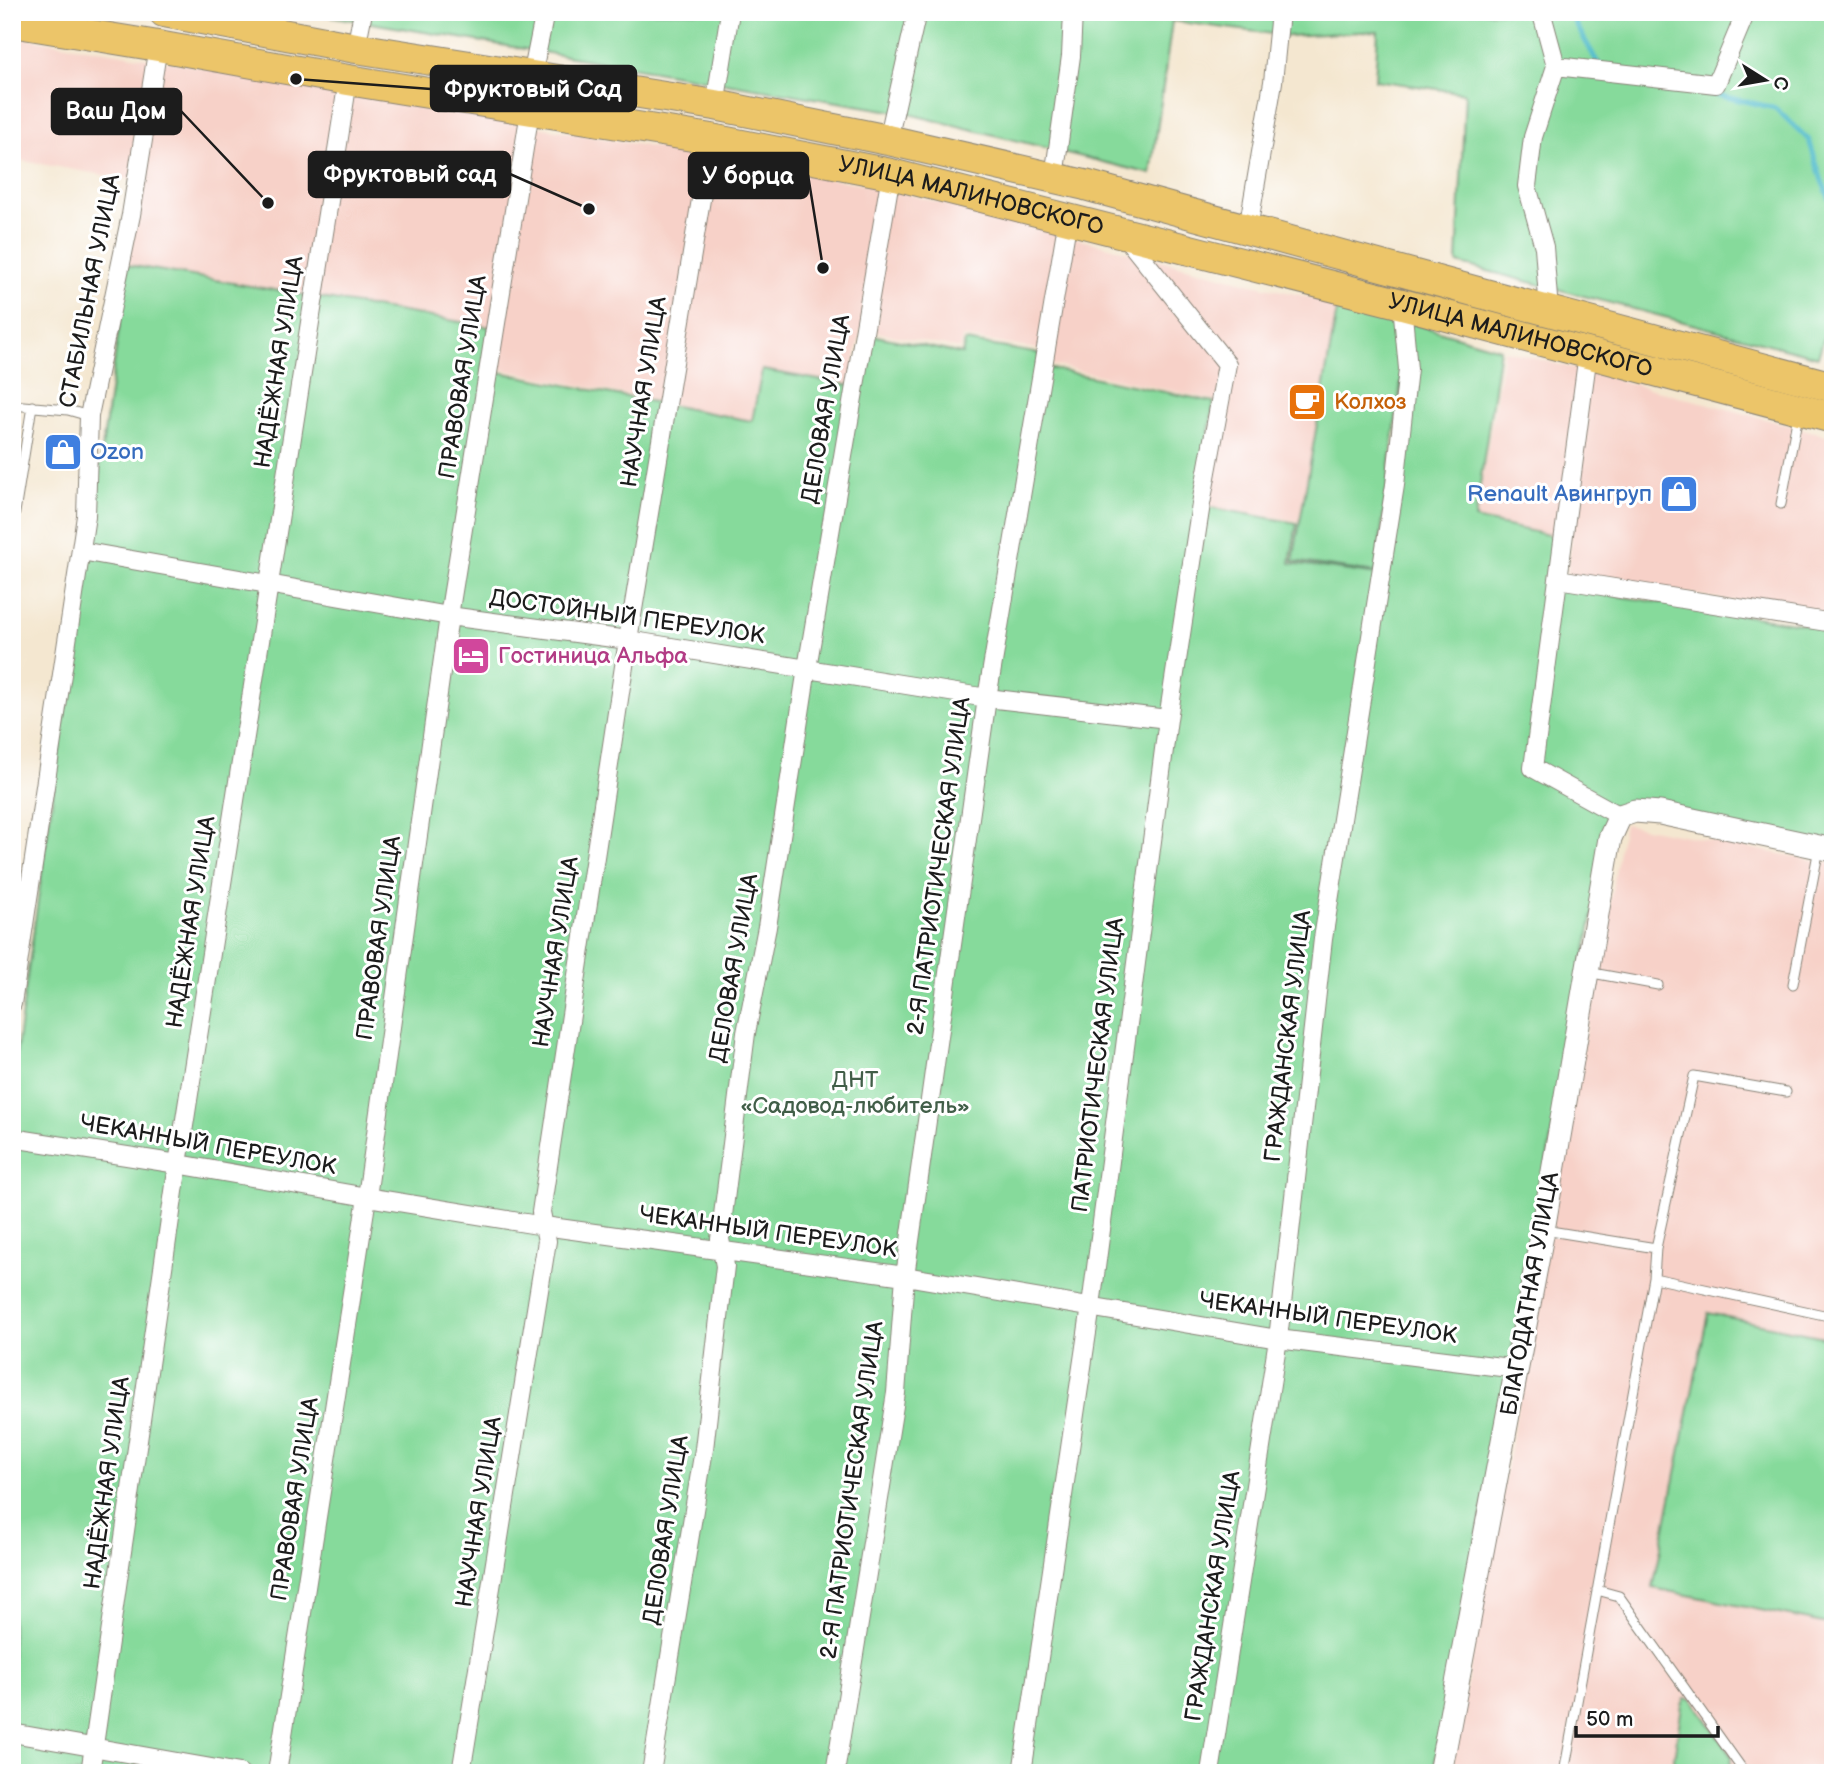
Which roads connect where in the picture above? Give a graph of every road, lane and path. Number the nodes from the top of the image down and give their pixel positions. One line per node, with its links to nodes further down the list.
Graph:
1 (166, 12): 12 (highway, УЛИЦА МАЛИНОВСКОГО)
2 (363, 12): 12 (street)
3 (545, 12): 14 (street)
4 (730, 12): 16 (street)
5 (917, 12): 19 (street)
6 (1073, 12): 21 (street)
7 (1280, 12): 23 (street)
8 (1539, 12): 13 (street)
9 (1746, 12): 13 (street)
10 (12, 22): 11 (highway, УЛИЦА МАЛИНОВСКОГО)
11 (158, 46): 15 (highway, УЛИЦА МАЛИНОВСКОГО); 32 (street, СТАБИЛЬНАЯ УЛИЦА)
12 (356, 48): 14 (highway, УЛИЦА МАЛИНОВСКОГО)
13 (1556, 66): 26 (street)
14 (532, 76): 16 (highway, УЛИЦА МАЛИНОВСКОГО)
15 (348, 80): 17 (highway, УЛИЦА МАЛИНОВСКОГО); 38 (street, НАДЁЖНАЯ УЛИЦА)
16 (715, 105): 19 (highway, УЛИЦА МАЛИНОВСКОГО)
17 (530, 111): 18 (highway, УЛИЦА МАЛИНОВСКОГО); 39 (street, ПРАВОВАЯ УЛИЦА)
18 (711, 139): 20 (highway, УЛИЦА МАЛИНОВСКОГО); 41 (street, НАУЧНАЯ УЛИЦА)
19 (888, 140): 21 (highway, УЛИЦА МАЛИНОВСКОГО)
20 (891, 174): 22 (highway, УЛИЦА МАЛИНОВСКОГО); 42 (street, ДЕЛОВАЯ УЛИЦА)
21 (1054, 177): 23 (highway, УЛИЦА МАЛИНОВСКОГО)
22 (1069, 218): 24 (highway, УЛИЦА МАЛИНОВСКОГО); 43 (street, 2-Я ПАТРИОТИЧЕСКАЯ УЛИЦА)
23 (1248, 229): 26 (highway, УЛИЦА МАЛИНОВСКОГО)
24 (1122, 232): 25 (highway, УЛИЦА МАЛИНОВСКОГО); 44 (street, ПАТРИОТИЧЕСКАЯ УЛИЦА)
25 (1402, 304): 27 (highway, УЛИЦА МАЛИНОВСКОГО); 63 (street, ГРАЖДАНСКАЯ УЛИЦА)
26 (1549, 311): 28 (highway, УЛИЦА МАЛИНОВСКОГО)
27 (1588, 353): 31 (highway, УЛИЦА МАЛИНОВСКОГО); 37 (street)
28 (1833, 387)
29 (12, 405): 30 (lane)
30 (32, 406): 32 (lane); 35 (lane)
31 (1799, 409): 33 (highway, УЛИЦА МАЛИНОВСКОГО); 34 (lane)
32 (89, 416): 36 (street, СТАБИЛЬНАЯ УЛИЦА)
33 (1833, 418)
34 (1781, 504)
35 (12, 531)
36 (82, 551): 38 (street, ДОСТОЙНЫЙ ПЕРЕУЛОК); 50 (street, СТАБИЛЬНАЯ УЛИЦА)
37 (1558, 579): 40 (street); 45 (street)
38 (269, 583): 39 (street, ДОСТОЙНЫЙ ПЕРЕУЛОК); 53 (street, НАДЁЖНАЯ УЛИЦА)
39 (449, 615): 41 (street, ДОСТОЙНЫЙ ПЕРЕУЛОК); 54 (street, ПРАВОВАЯ УЛИЦА)
40 (1833, 623)
41 (628, 640): 42 (street, ДОСТОЙНЫЙ ПЕРЕУЛОК); 55 (street, НАУЧНАЯ УЛИЦА)
42 (807, 668): 43 (street, ДОСТОЙНЫЙ ПЕРЕУЛОК); 58 (street, ДЕЛОВАЯ УЛИЦА)
43 (987, 698): 44 (street, ДОСТОЙНЫЙ ПЕРЕУЛОК); 59 (street, 2-Я ПАТРИОТИЧЕСКАЯ УЛИЦА)
44 (1168, 719): 61 (street, ПАТРИОТИЧЕСКАЯ УЛИЦА)
45 (1620, 816): 46 (street); 47 (street, БЛАГОДАТНАЯ УЛИЦА)
46 (1826, 849): 48 (lane)
47 (1587, 972): 49 (lane); 56 (street, БЛАГОДАТНАЯ УЛИЦА)
48 (1793, 984)
49 (1658, 985)
50 (12, 1004)
51 (1786, 1092): 57 (lane)
52 (12, 1138): 53 (street, ЧЕКАННЫЙ ПЕРЕУЛОК)
53 (178, 1164): 54 (street, ЧЕКАННЫЙ ПЕРЕУЛОК); 67 (street, НАДЁЖНАЯ УЛИЦА)
54 (367, 1197): 55 (street, ЧЕКАННЫЙ ПЕРЕУЛОК); 70 (street, ПРАВОВАЯ УЛИЦА)
55 (544, 1226): 58 (street, ЧЕКАННЫЙ ПЕРЕУЛОК); 71 (street, НАУЧНАЯ УЛИЦА)
56 (1543, 1230): 57 (lane); 64 (street, БЛАГОДАТНАЯ УЛИЦА)
57 (1656, 1248): 60 (lane)
58 (722, 1252): 59 (street, ЧЕКАННЫЙ ПЕРЕУЛОК); 72 (street, ДЕЛОВАЯ УЛИЦА)
59 (905, 1276): 61 (street, ЧЕКАННЫЙ ПЕРЕУЛОК); 73 (street, 2-Я ПАТРИОТИЧЕСКАЯ УЛИЦА)
60 (1654, 1278): 62 (lane); 65 (lane)
61 (1091, 1306): 63 (street, ЧЕКАННЫЙ ПЕРЕУЛОК); 74 (street, ПАТРИОТИЧЕСКАЯ УЛИЦА)
62 (1833, 1317)
63 (1278, 1339): 64 (street, ЧЕКАННЫЙ ПЕРЕУЛОК); 75 (street, ГРАЖДАНСКАЯ УЛИЦА)
64 (1517, 1369): 76 (street, БЛАГОДАТНАЯ УЛИЦА)
65 (1597, 1590): 77 (lane); 78 (lane)
66 (12, 1733): 67 (street)
67 (94, 1746): 68 (street, НАДЁЖНАЯ УЛИЦА); 69 (street)
68 (90, 1773)
69 (240, 1773)
70 (277, 1773)
71 (461, 1773)
72 (651, 1773)
73 (835, 1773)
74 (1022, 1773)
75 (1210, 1773)
76 (1440, 1773)
77 (1564, 1773)
78 (1745, 1773)

